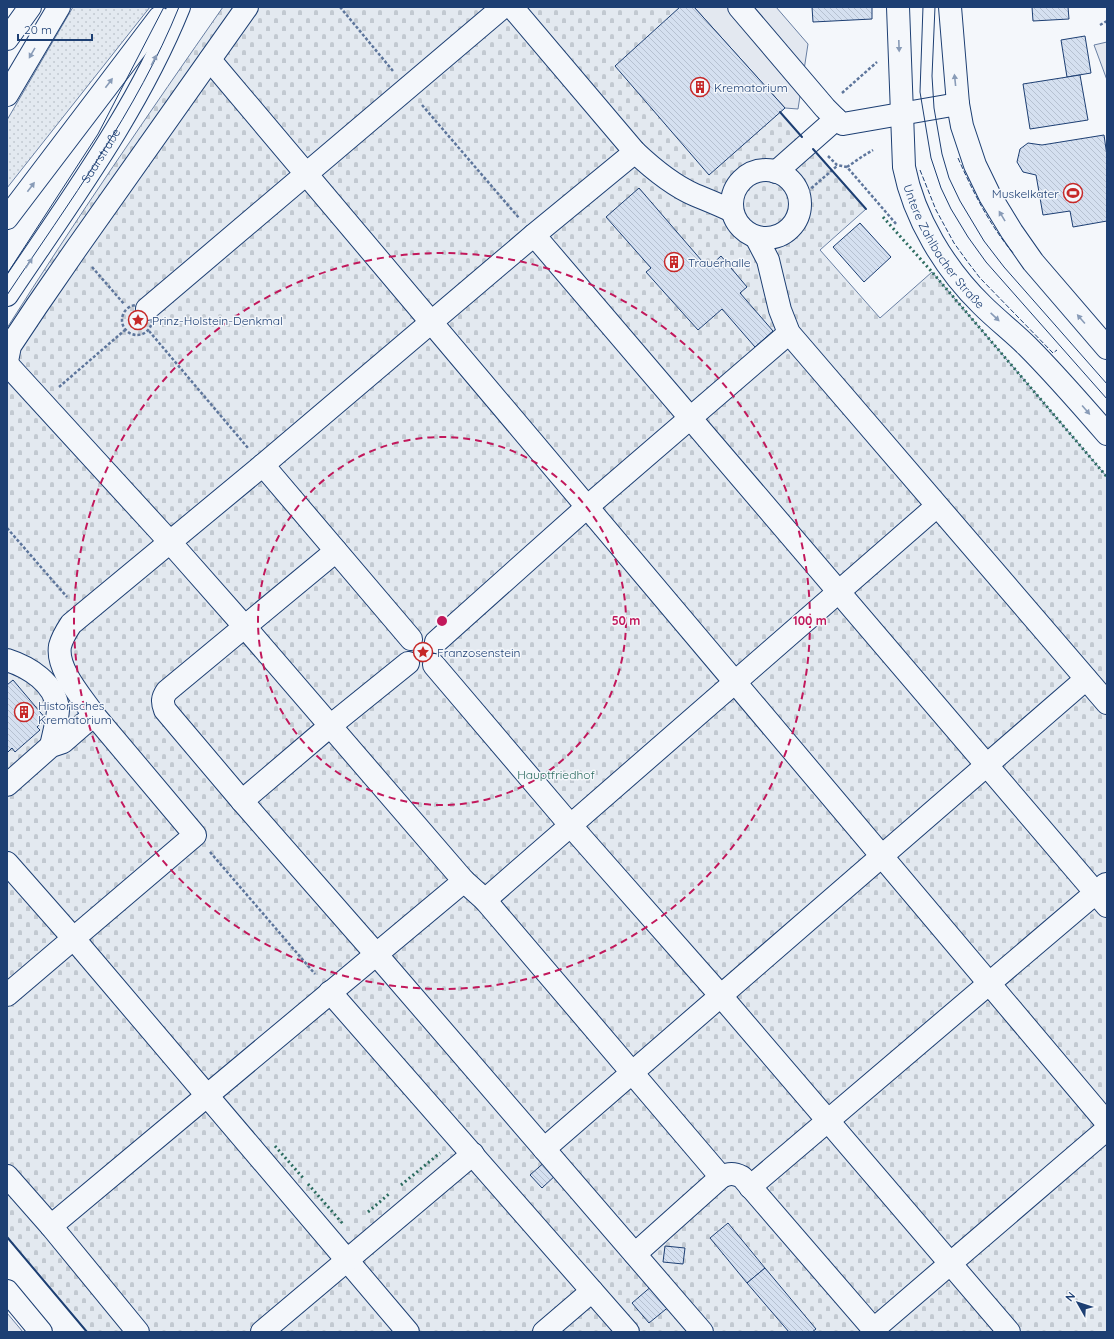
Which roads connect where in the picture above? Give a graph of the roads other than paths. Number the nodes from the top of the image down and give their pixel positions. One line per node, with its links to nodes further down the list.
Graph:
1 (30, 7): 12 (main road)
2 (59, 7): 14 (main road, one-way to 14)
3 (179, 7): 25 (main road, Saarstraße, one-way to 3)
4 (247, 7): 13 (main road)
5 (503, 7): 20 (main road)
6 (512, 7): 18 (main road)
7 (739, 7): 11 (main road)
8 (898, 7): 17 (main road, Untere Zahlbacher Straße, one-way to 17)
9 (950, 7): 15 (main road, one-way to 9)
10 (163, 13): 22 (main road, one-way to 10)
11 (752, 15): 16 (main road)
12 (7, 39)
13 (210, 60): 20 (main road); 30 (main road)
14 (7, 95)
15 (958, 104): 17 (main road); 29 (main road, one-way to 15)
16 (830, 113): 17 (main road); 19 (main road)
17 (902, 113): 32 (main road, Untere Zahlbacher Straße, one-way to 32)
18 (634, 152): 21 (main road); 23 (main road)
19 (776, 172): 21 (main road); 24 (main road)
20 (306, 174): 26 (main road); 27 (main road)
21 (732, 211): 24 (main road)
22 (7, 218)
23 (534, 235): 27 (main road); 31 (main road)
24 (756, 237): 28 (main road)
25 (7, 295)
26 (141, 316)
27 (431, 322): 33 (main road); 35 (main road)
28 (789, 333): 31 (main road); 34 (main road)
29 (1107, 348)
30 (7, 363): 36 (main road)
31 (690, 418): 35 (main road); 38 (main road)
32 (1107, 434)
33 (262, 465): 36 (main road); 37 (main road)
34 (937, 506): 38 (main road); 45 (main road)
35 (588, 507): 41 (main road); 46 (main road)
36 (169, 542): 39 (main road); 48 (main road)
37 (336, 551): 39 (main road); 40 (main road)
38 (839, 592): 46 (main road); 51 (main road)
39 (245, 627): 49 (main road); 53 (main road)
40 (411, 639): 41 (main road); 43 (main road)
41 (436, 642): 44 (main road)
42 (7, 660): 50 (main road)
43 (408, 663): 44 (main road); 49 (main road)
44 (434, 665): 54 (main road)
45 (1086, 679): 47 (main road); 51 (main road)
46 (735, 683): 54 (main road); 55 (main road)
47 (1107, 703)
48 (94, 715): 50 (main road); 60 (main road)
49 (330, 726): 53 (main road); 57 (main road)
50 (51, 746): 52 (main road)
51 (986, 764): 55 (main road); 58 (main road)
52 (8, 783)
53 (242, 801): 61 (main road)
54 (571, 826): 59 (main road); 65 (main road)
55 (881, 855): 62 (main road); 65 (main road)
56 (7, 863): 60 (main road)
57 (464, 881): 59 (main road); 61 (main road)
58 (1103, 894): 62 (main road)
59 (485, 900): 66 (main road)
60 (74, 939): 64 (main road); 67 (main road)
61 (376, 954): 63 (main road); 71 (main road)
62 (989, 983): 68 (main road); 69 (main road)
63 (330, 992): 67 (main road); 72 (main road)
64 (7, 995)
65 (722, 996): 66 (main road); 68 (main road)
66 (632, 1073): 71 (main road); 74 (main road)
67 (207, 1096): 76 (main road); 78 (main road)
68 (828, 1121): 75 (main road); 79 (main road)
69 (1107, 1123)
70 (1107, 1129): 79 (main road)
71 (544, 1149): 77 (main road)
72 (473, 1154): 78 (main road); 81 (main road)
73 (7, 1176): 76 (main road)
74 (721, 1177): 75 (main road); 77 (main road)
75 (750, 1186): 82 (main road)
76 (51, 1226): 84 (main road)
77 (636, 1254): 89 (main road)
78 (347, 1260): 85 (main road); 86 (main road)
79 (950, 1263): 82 (main road); 90 (main road)
80 (7, 1291): 83 (main road)
81 (592, 1291): 87 (main road); 88 (main road)
82 (875, 1330)
83 (41, 1332)
84 (138, 1332)
85 (262, 1332)
86 (408, 1332)
87 (544, 1332)
88 (628, 1332)
89 (702, 1332)
90 (1009, 1332)

